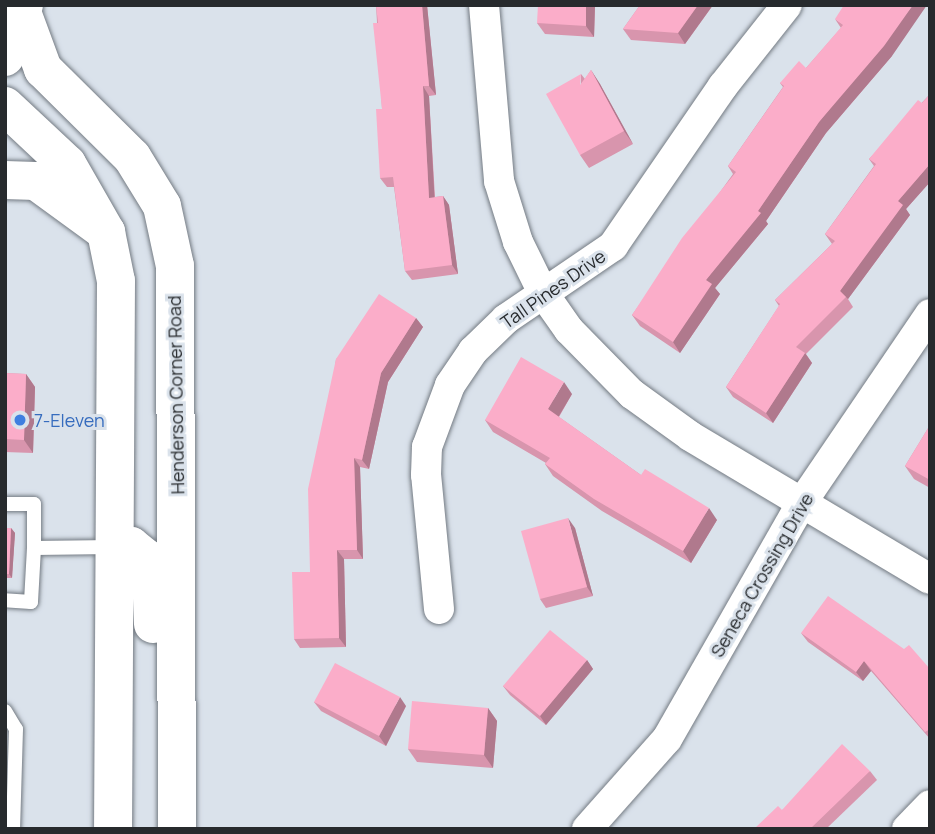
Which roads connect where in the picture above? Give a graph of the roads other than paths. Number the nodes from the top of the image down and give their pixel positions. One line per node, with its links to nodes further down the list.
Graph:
1 (485, 5): 8 (street)
2 (787, 5): 8 (street, Tall Pines Drive)
3 (23, 9): 4 (main road); 18 (main road, Henderson Corner Road)
4 (5, 57)
5 (5, 106): 7 (main road)
6 (5, 180): 7 (main road)
7 (106, 232): 12 (main road)
8 (543, 293): 10 (street); 16 (street, Tall Pines Drive)
9 (930, 314): 10 (street, Seneca Crossing Drive)
10 (803, 501): 14 (street); 23 (street, Seneca Crossing Drive)
11 (5, 504): 13 (lane)
12 (115, 547): 13 (lane); 18 (main road); 21 (main road)
13 (34, 548): 15 (lane)
14 (930, 579)
15 (5, 600)
16 (439, 609)
17 (5, 711): 20 (lane)
18 (180, 788): 22 (main road, Henderson Corner Road)
19 (930, 805): 24 (street)
20 (13, 829)
21 (113, 829)
22 (177, 829)
23 (587, 829)
24 (907, 829)

